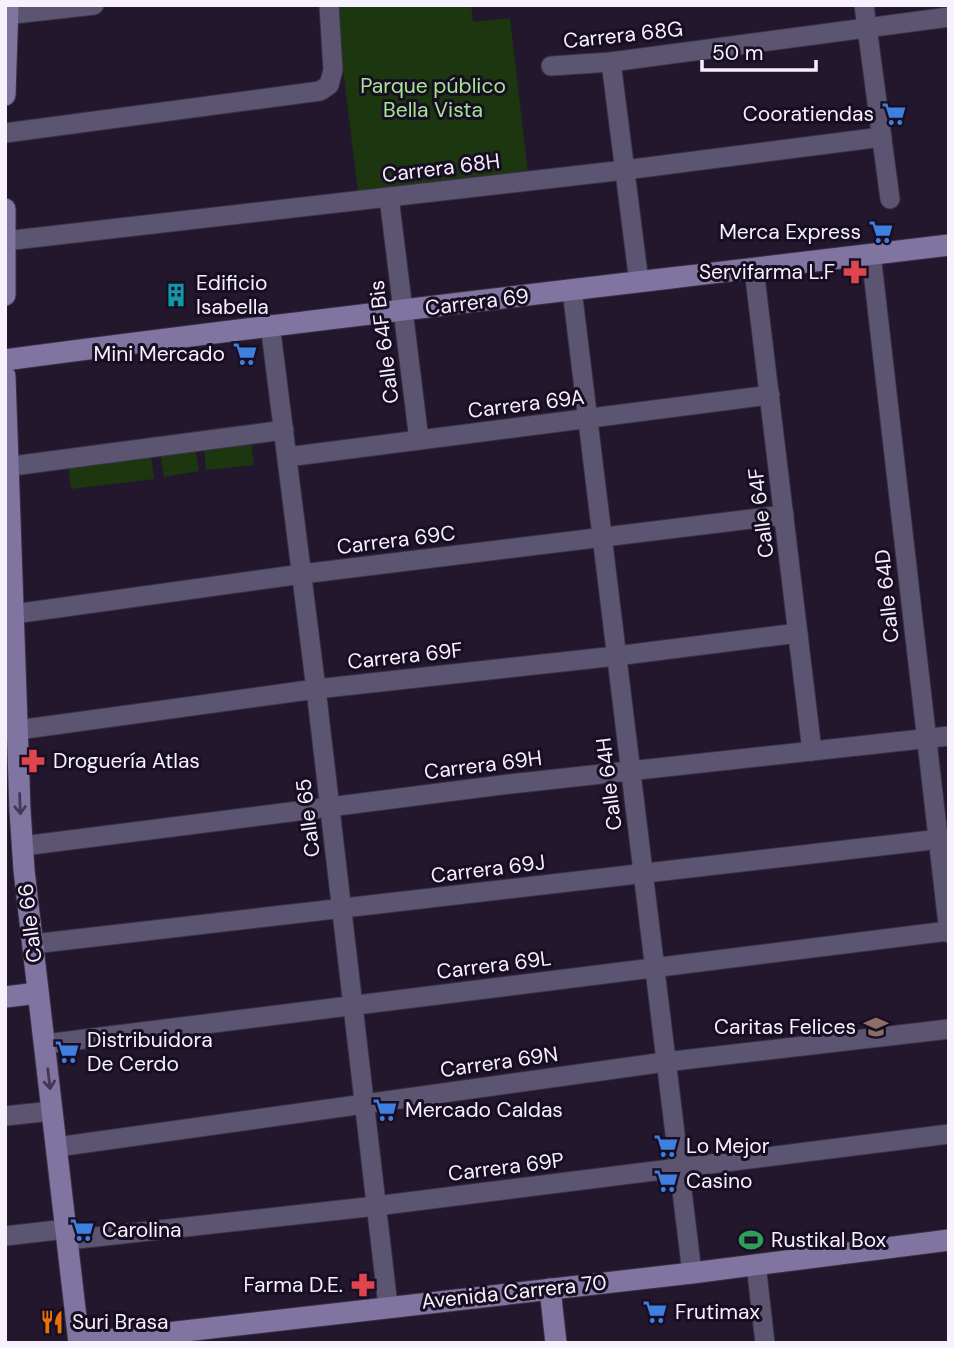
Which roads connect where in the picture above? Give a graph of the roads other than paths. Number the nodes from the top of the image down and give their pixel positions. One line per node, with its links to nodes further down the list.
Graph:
1 (93, 5): 4 (street)
2 (329, 5): 10 (street)
3 (864, 5): 6 (street)
4 (7, 12): 9 (street)
5 (949, 17): 6 (street, Carrera 68G)
6 (867, 26): 7 (street, Carrera 68G); 11 (street)
7 (611, 62): 8 (street, Carrera 68G); 12 (street)
8 (551, 66)
9 (5, 95)
10 (5, 133)
11 (882, 137): 12 (street, Carrera 68H); 14 (street)
12 (625, 170): 13 (street, Carrera 68H); 20 (street)
13 (389, 197): 16 (street, Carrera 68H); 23 (street, Calle 64F Bis)
14 (890, 199)
15 (5, 209): 16 (street)
16 (6, 241): 22 (street)
17 (949, 245): 18 (street, Carrera 69)
18 (871, 254): 19 (street, Carrera 69); 44 (street, Calle 64D)
19 (754, 268): 20 (street, Carrera 69); 27 (street, Calle 64F)
20 (639, 282): 21 (street, Carrera 69)
21 (572, 290): 23 (street, Carrera 69); 28 (street, Calle 64H)
22 (5, 295)
23 (403, 311): 24 (street, Carrera 69); 30 (street, Calle 64F Bis)
24 (270, 324): 25 (street, Carrera 69); 29 (street, Calle 65)
25 (5, 359)
26 (5, 376): 32 (street, Calle 66)
27 (770, 395): 28 (street, Carrera 69A); 33 (street, Calle 64F)
28 (587, 419): 30 (street, Carrera 69A); 34 (street, Calle 64H)
29 (284, 430): 31 (street, Calle 65); 32 (street)
30 (419, 440): 31 (street, Carrera 69A)
31 (287, 457): 36 (street, Calle 65)
32 (7, 467): 35 (street, Calle 66)
33 (784, 514): 34 (street, Carrera 69C); 38 (street, Calle 64F)
34 (602, 538): 36 (street, Carrera 69C); 39 (street, Calle 64H)
35 (9, 570): 37 (street, Calle 66)
36 (302, 575): 37 (street, Carrera 69C); 41 (street, Calle 65)
37 (14, 614): 40 (street, Calle 66)
38 (798, 633): 39 (street, Carrera 69F); 45 (street, Calle 64F)
39 (616, 656): 41 (street, Carrera 69F); 46 (street, Calle 64H)
40 (11, 672): 42 (street, Calle 66)
41 (316, 689): 42 (street, Carrera 69F); 48 (street, Calle 65)
42 (18, 730): 47 (street, Calle 66)
43 (949, 736): 44 (street, Carrera 69H)
44 (926, 738): 45 (street, Carrera 69H); 49 (street, Calle 64D)
45 (812, 751): 46 (street, Carrera 69H)
46 (630, 771): 48 (street, Carrera 69H); 52 (street, Calle 64H)
47 (12, 774): 50 (street, Calle 66, one-way to 50)
48 (330, 807): 50 (street, Carrera 69H); 53 (street, Calle 65)
49 (943, 839): 52 (street, Carrera 69J); 54 (street, Calle 64D)
50 (23, 846): 51 (street, Calle 66)
51 (15, 871): 55 (street, Calle 66)
52 (642, 874): 53 (street, Carrera 69J); 56 (street, Calle 64H)
53 (342, 908): 55 (street, Carrera 69J); 59 (street, Calle 65)
54 (949, 932): 56 (street, Carrera 69L)
55 (33, 944): 57 (street, Calle 66)
56 (654, 968): 59 (street, Carrera 69L); 62 (street, Calle 64H)
57 (38, 993): 58 (street); 61 (street, Calle 66)
58 (5, 998)
59 (353, 1005): 61 (street, Carrera 69L); 63 (street, Calle 65)
60 (949, 1029): 62 (street, Carrera 69N)
61 (45, 1044): 64 (street, Calle 66, one-way to 64)
62 (665, 1062): 63 (street, Carrera 69N); 68 (street, Calle 64H)
63 (365, 1104): 67 (street, Carrera 69N); 69 (street, Calle 65)
64 (52, 1111): 65 (street); 67 (street, Calle 66)
65 (5, 1116)
66 (949, 1134): 68 (street, Carrera 69P)
67 (57, 1147): 70 (street, Calle 66)
68 (678, 1168): 69 (street, Carrera 69P); 74 (street, Calle 64H)
69 (376, 1206): 70 (street, Carrera 69P); 76 (street, Calle 65)
70 (67, 1235): 71 (street, Carrera 69P); 77 (street, Calle 66)
71 (5, 1237)
72 (949, 1240): 73 (street, Avenida Carrera 70)
73 (756, 1264): 74 (street, Avenida Carrera 70); 79 (street)
74 (692, 1273): 75 (street, Avenida Carrera 70)
75 (550, 1289): 76 (street, Avenida Carrera 70); 78 (street)
76 (388, 1306): 77 (street, Avenida Carrera 70)
77 (80, 1343)
78 (556, 1343)
79 (765, 1343)

